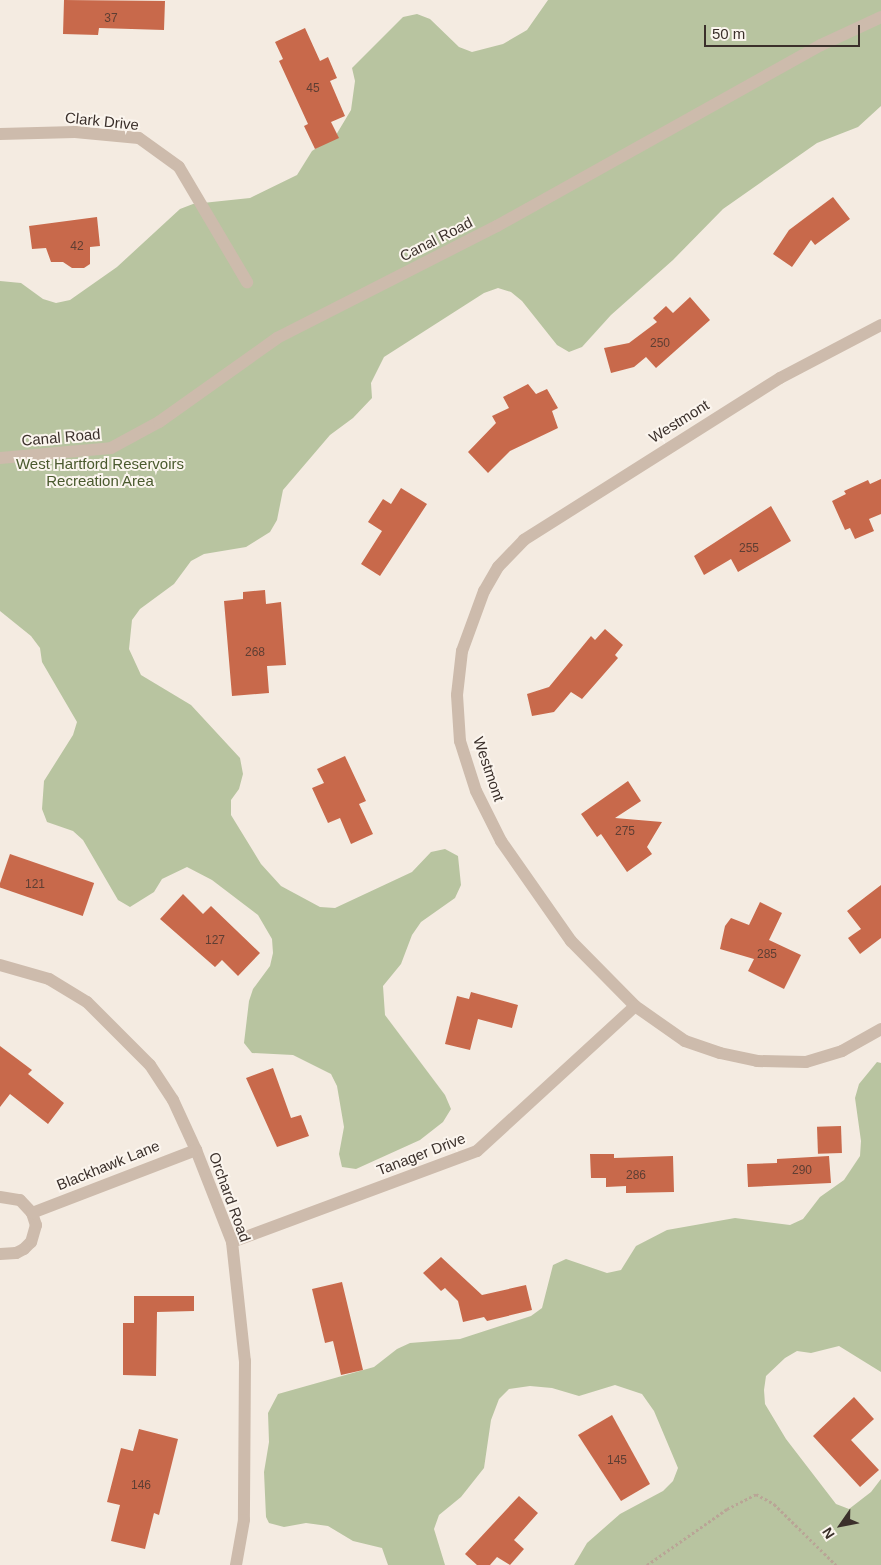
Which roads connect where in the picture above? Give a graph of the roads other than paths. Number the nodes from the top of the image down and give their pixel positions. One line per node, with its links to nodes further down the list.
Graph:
1 (881, 17): 5 (street, Canal Road)
2 (0, 134): 3 (street, Clark Drive)
3 (247, 282)
4 (881, 325): 7 (street, Westmont)
5 (0, 458)
6 (0, 965): 9 (street, Orchard Road)
7 (635, 1006): 8 (street, Westmont); 12 (street, Tanager Drive)
8 (881, 1029)
9 (196, 1150): 11 (street, Blackhawk Lane); 12 (street, Orchard Road)
10 (0, 1197): 11 (street)
11 (32, 1213): 13 (street)
12 (232, 1242): 14 (street, Orchard Road)
13 (0, 1254)
14 (236, 1565)

